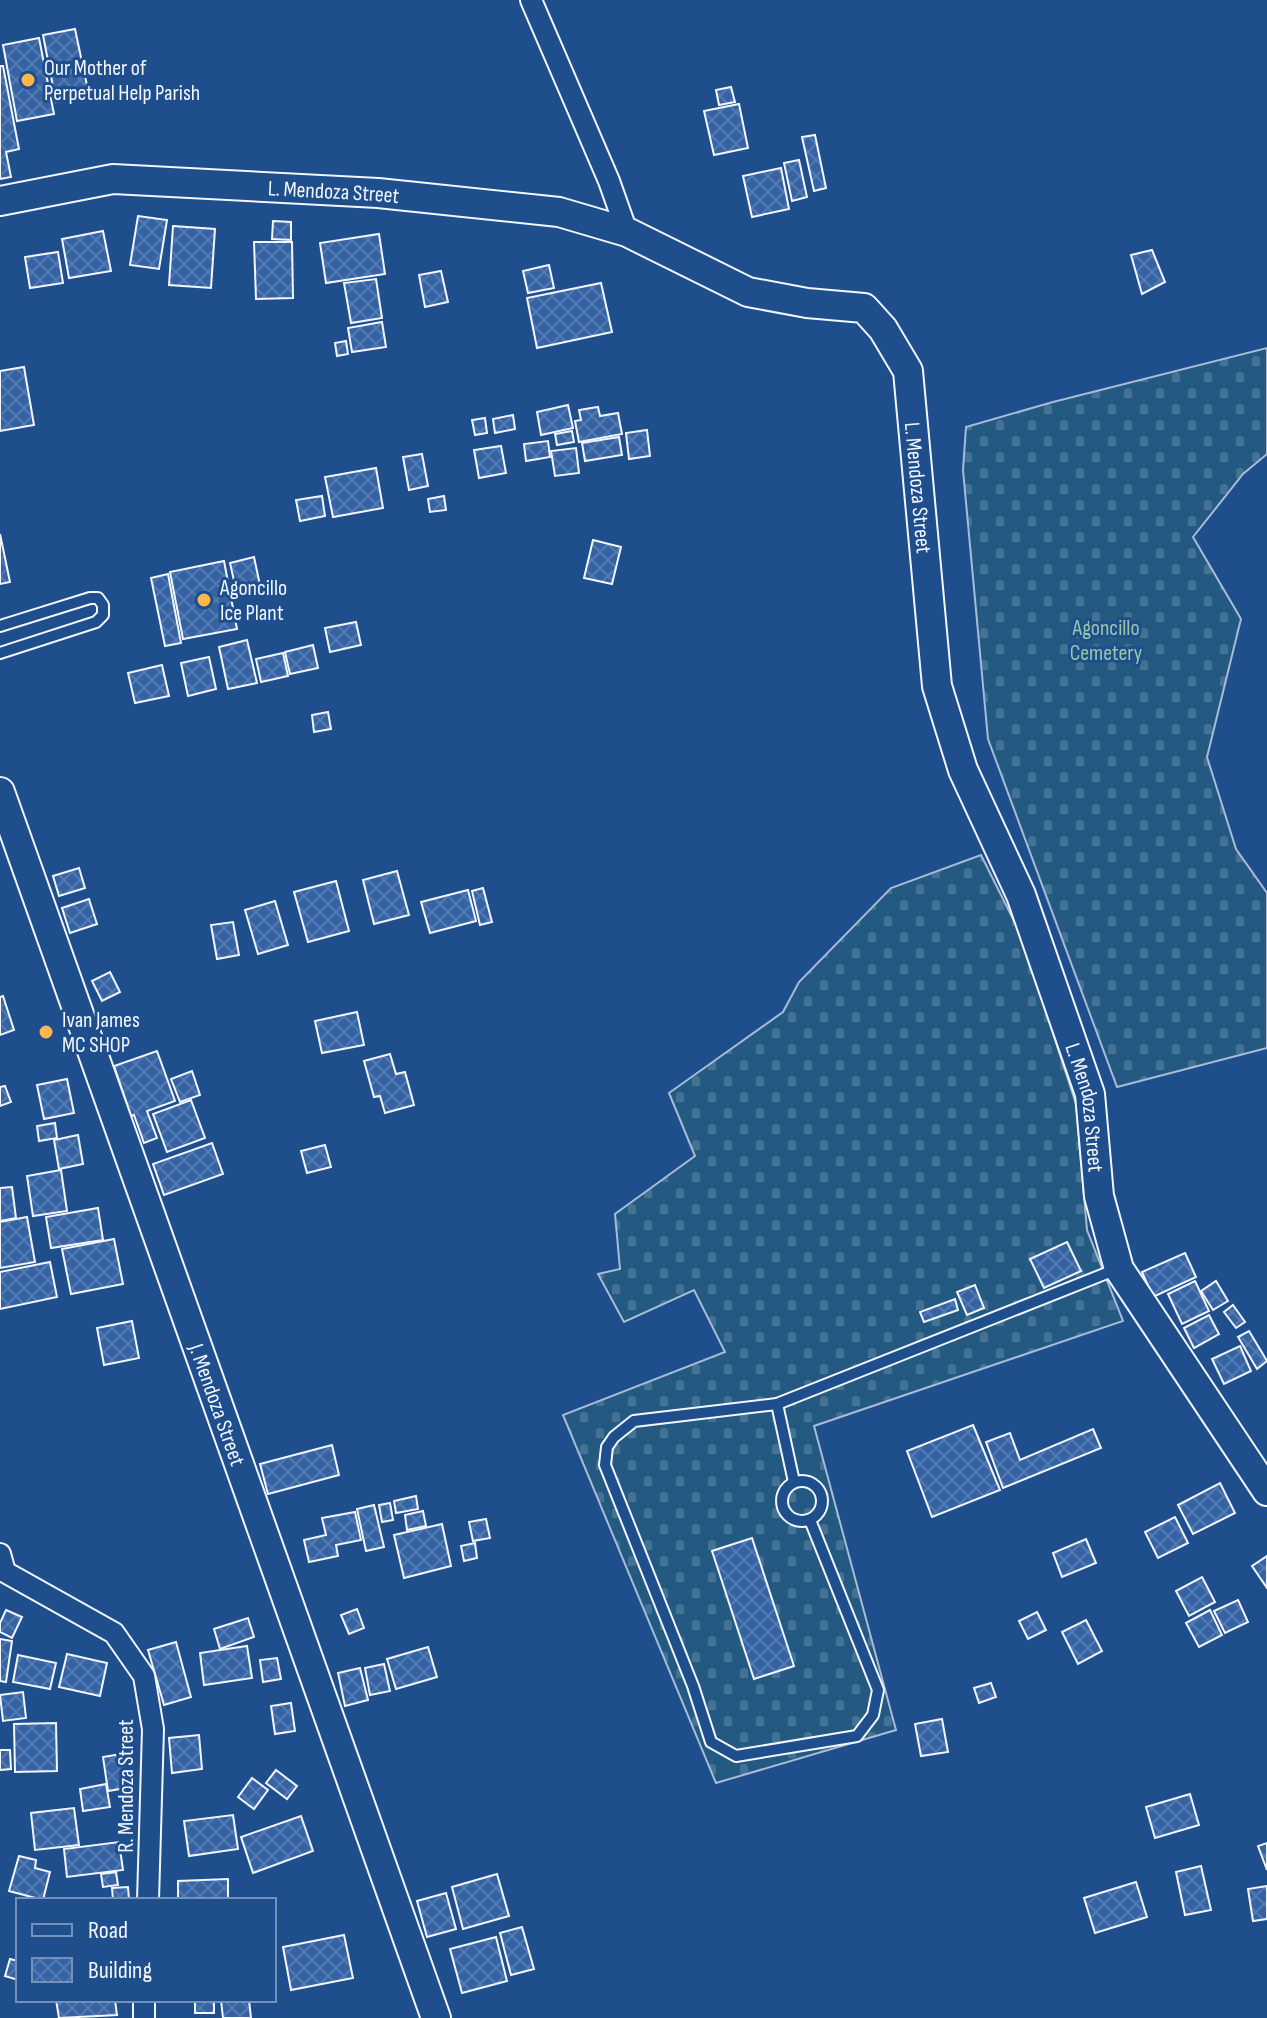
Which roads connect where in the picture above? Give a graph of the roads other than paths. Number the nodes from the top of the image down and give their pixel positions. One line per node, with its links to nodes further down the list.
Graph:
1 (531, 0): 3 (street)
2 (0, 201): 3 (street, L. Mendoza Street)
3 (627, 232): 7 (street, L. Mendoza Street)
4 (0, 626): 5 (lane)
5 (0, 653)
6 (0, 792): 14 (street, J. Mendoza Street)
7 (1119, 1269): 8 (lane); 10 (street, L. Mendoza Street)
8 (777, 1404): 9 (lane); 11 (lane)
9 (794, 1482): 11 (lane); 11 (lane)
10 (1267, 1491)
11 (810, 1520)
12 (0, 1554): 13 (street, R. Mendoza Street)
13 (148, 1898)
14 (436, 2018)

